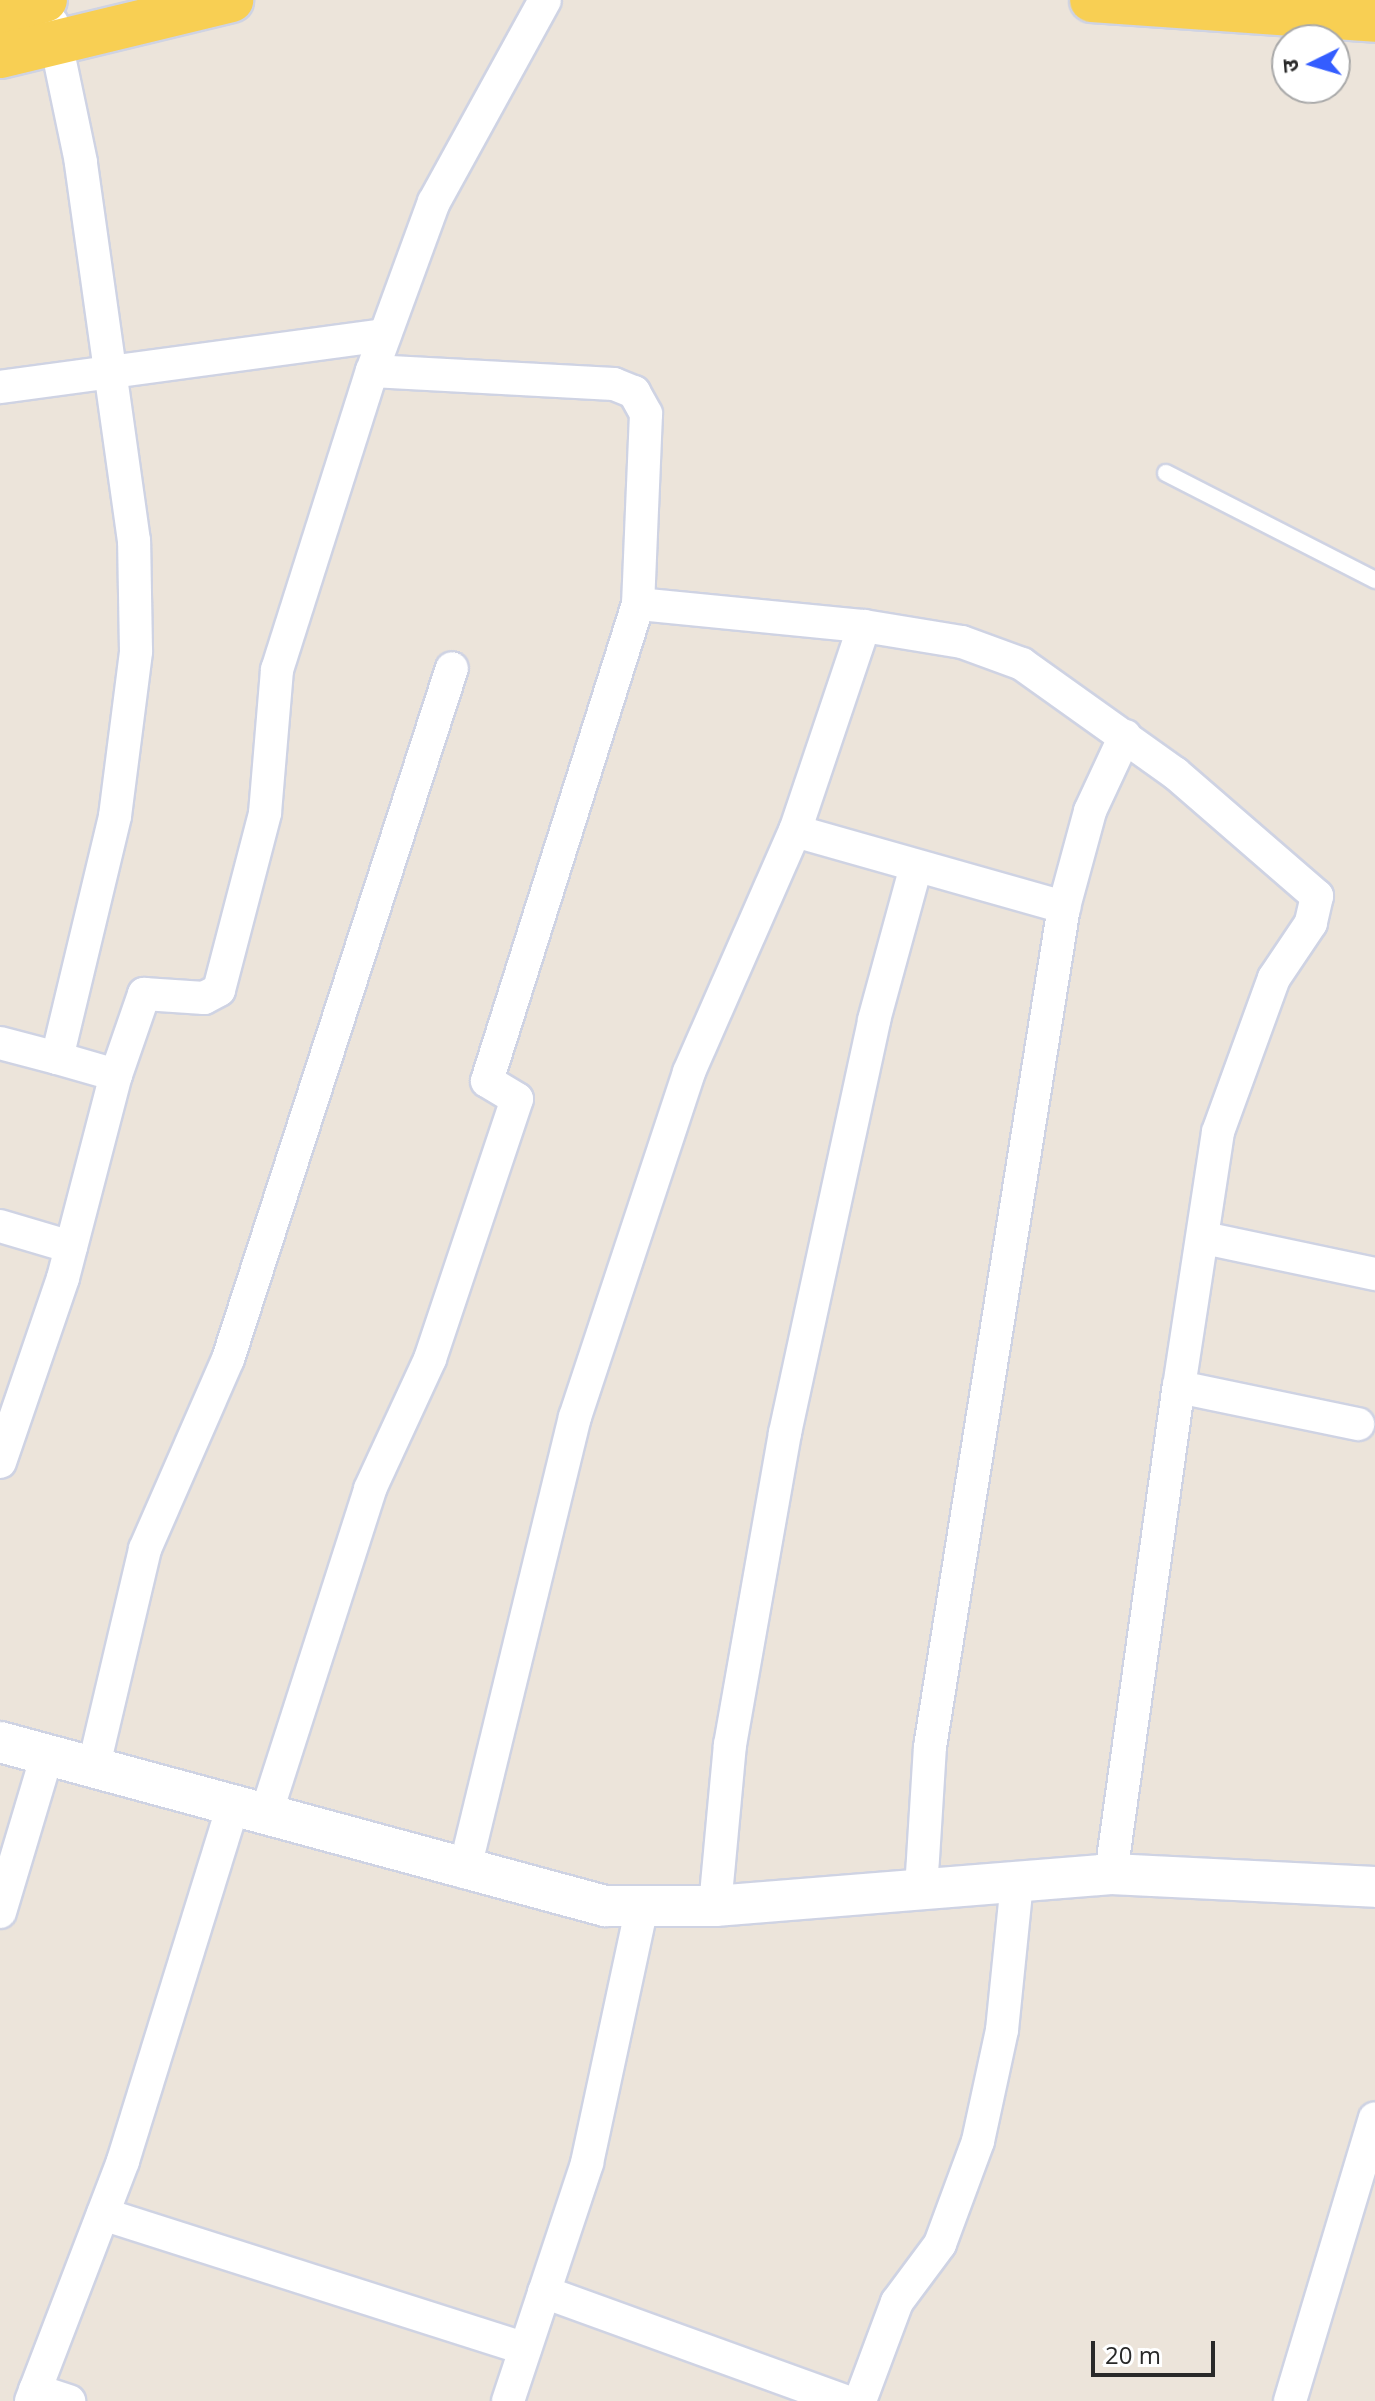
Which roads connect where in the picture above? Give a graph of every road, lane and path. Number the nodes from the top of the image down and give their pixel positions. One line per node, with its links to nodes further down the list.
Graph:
1 (231, 0): 4 (main road)
2 (545, 0): 8 (street)
3 (1092, 0): 6 (main road)
4 (49, 13): 5 (main road); 7 (main road); 9 (street)
5 (0, 14)
6 (1375, 20)
7 (0, 56)
8 (385, 335): 9 (street); 10 (street)
9 (110, 369): 11 (street); 22 (street)
10 (372, 371): 14 (street); 23 (street)
11 (0, 387)
12 (1166, 473): 13 (lane)
13 (1375, 580)
14 (638, 604): 15 (street); 34 (street)
15 (864, 626): 17 (street); 18 (street)
16 (452, 668): 33 (street)
17 (1125, 736): 20 (street); 25 (street)
18 (795, 831): 19 (street); 35 (street)
19 (915, 870): 20 (street); 40 (street)
20 (1064, 907): 39 (street)
21 (0, 1043): 22 (street)
22 (57, 1058): 23 (street)
23 (116, 1075): 26 (street)
24 (0, 1226): 26 (street)
25 (1204, 1238): 27 (street); 28 (street)
26 (71, 1247): 30 (street)
27 (1375, 1274)
28 (1179, 1387): 29 (street); 36 (street)
29 (1358, 1424)
30 (0, 1462)
31 (0, 1742): 32 (street)
32 (48, 1752): 33 (street); 42 (street)
33 (94, 1765): 34 (street)
34 (249, 1811): 35 (street); 44 (street)
35 (464, 1872): 41 (street)
36 (1111, 1874): 37 (street); 38 (street)
37 (1017, 1882): 39 (street); 51 (street)
38 (1375, 1887)
39 (921, 1890): 40 (street)
40 (715, 1906): 41 (street)
41 (642, 1907): 45 (street)
42 (0, 1912)
43 (1375, 2118): 52 (street)
44 (103, 2214): 46 (street); 47 (street)
45 (544, 2292): 46 (street); 50 (street)
46 (525, 2349): 49 (street)
47 (33, 2396): 48 (street)
48 (69, 2401)
49 (508, 2401)
50 (845, 2401)
51 (860, 2401)
52 (1290, 2401)

